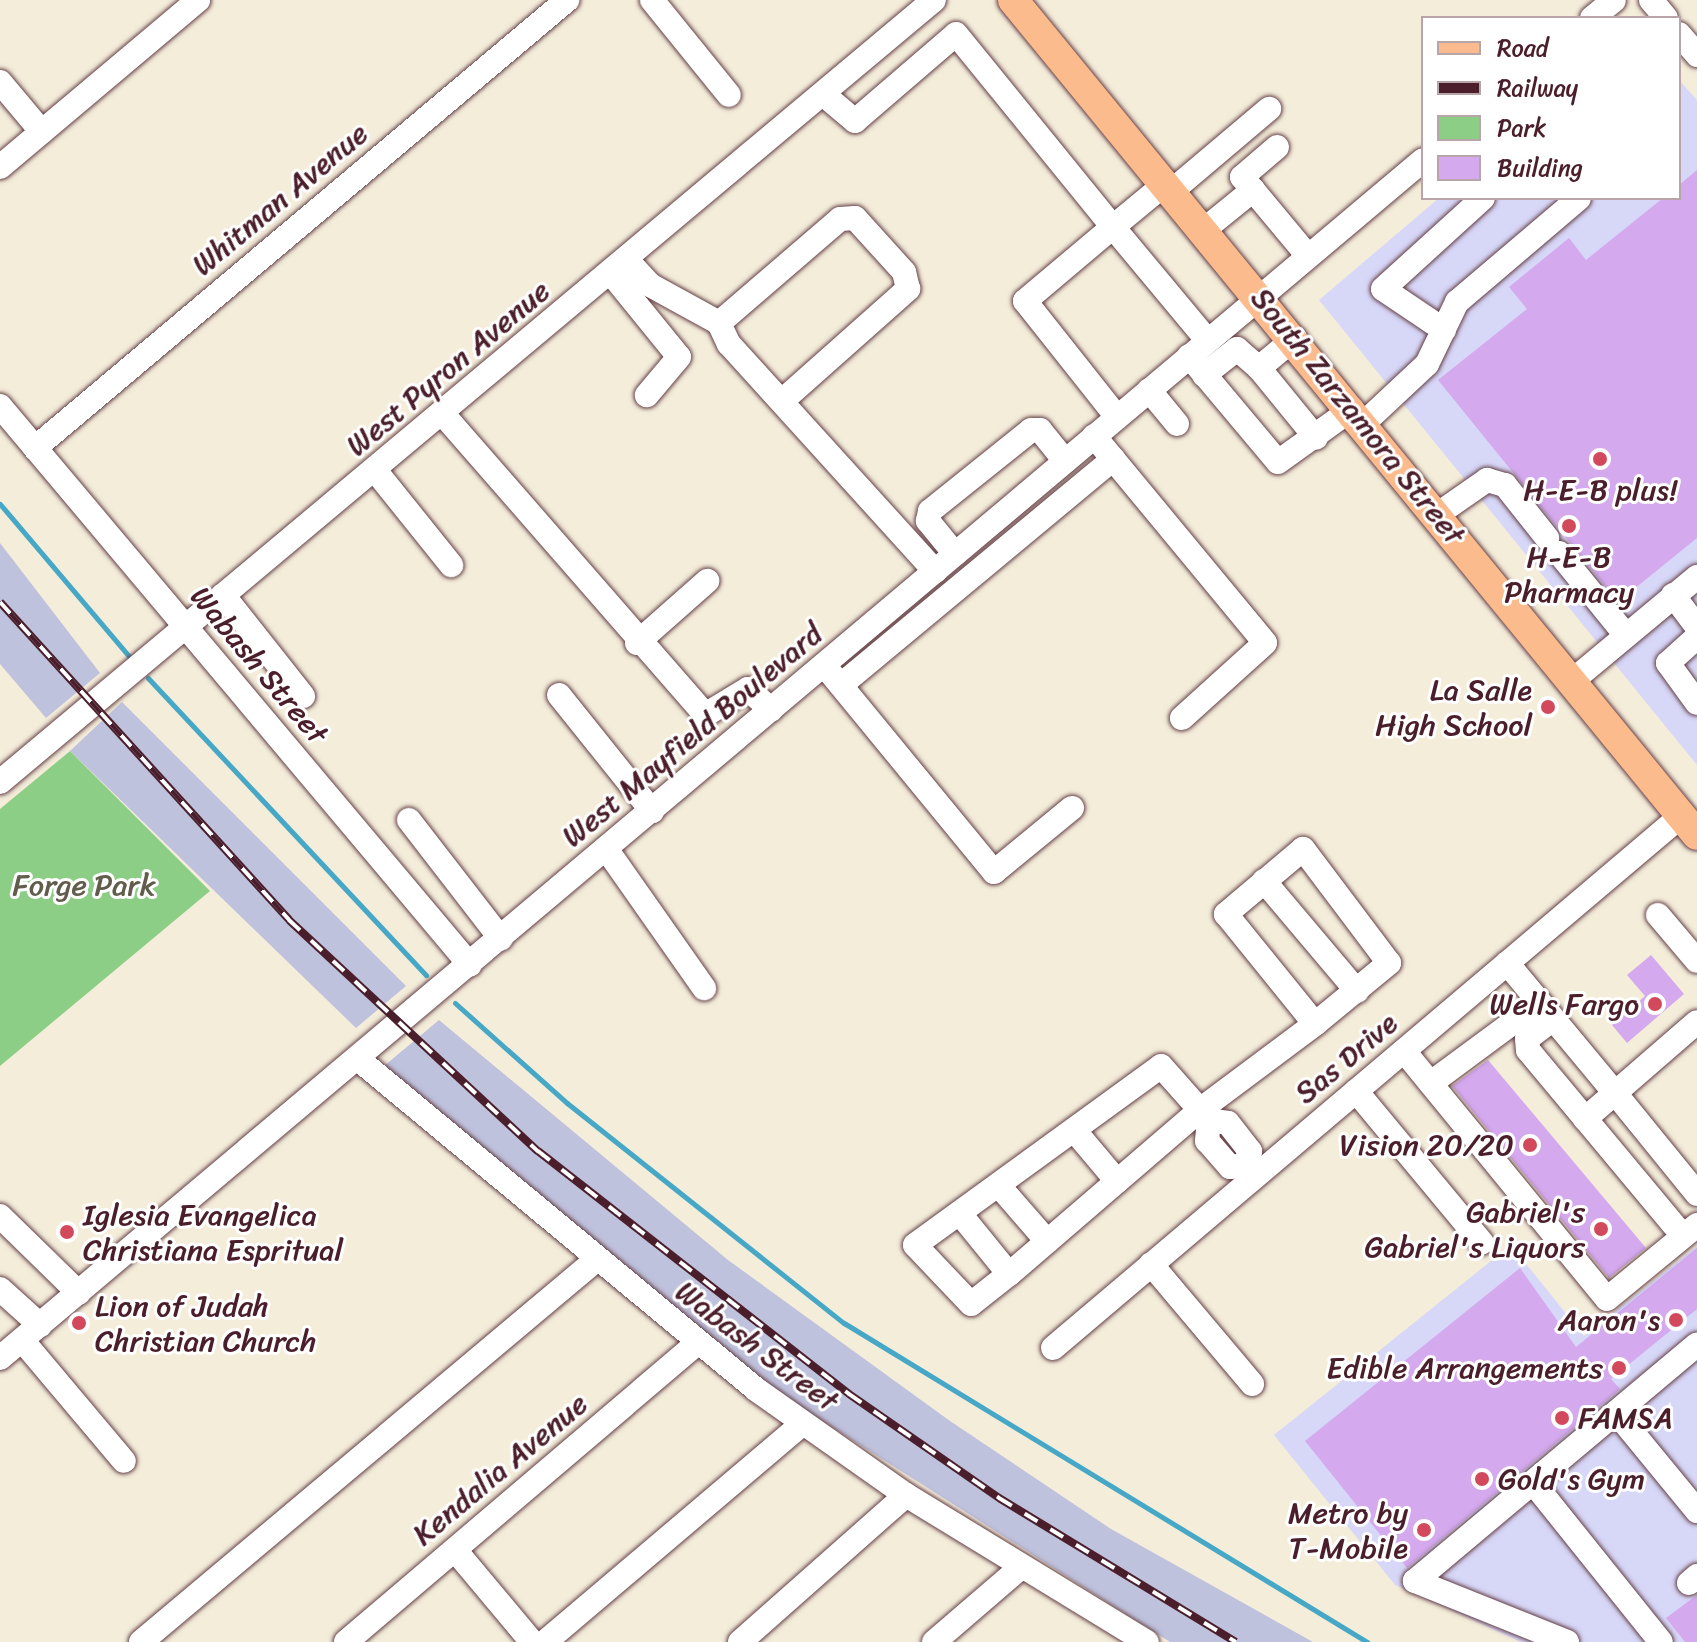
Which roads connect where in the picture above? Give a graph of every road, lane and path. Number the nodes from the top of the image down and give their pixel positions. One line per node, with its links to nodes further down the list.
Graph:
1 (198, 0): 18 (street)
2 (567, 0): 46 (street, Whitman Avenue)
3 (652, 0): 16 (street)
4 (934, 0): 10 (street, West Pyron Avenue)
5 (1013, 0): 22 (main road, South Zarzamora Street)
6 (1614, 0): 8 (street)
7 (1651, 0): 9 (street)
8 (1594, 16)
9 (1664, 16)
10 (897, 31): 13 (street); 15 (street, West Pyron Avenue)
11 (1681, 36): 12 (street)
12 (1697, 55)
13 (924, 61): 15 (street); 26 (street)
14 (0, 82): 18 (street)
15 (823, 94): 29 (street, West Pyron Avenue)
16 (729, 95)
17 (1269, 109): 22 (street)
18 (42, 132): 21 (street)
19 (1277, 147): 23 (street)
20 (1421, 162): 28 (street, West Mayfield Boulevard)
21 (0, 167)
22 (1169, 186): 26 (street); 27 (main road, South Zarzamora Street)
23 (1253, 190): 27 (street); 28 (street)
24 (1481, 200): 32 (street)
25 (1577, 200): 32 (street)
26 (1113, 227): 34 (street); 42 (street)
27 (1205, 229): 30 (main road, South Zarzamora Street)
28 (1308, 256): 30 (street, West Mayfield Boulevard)
29 (618, 266): 31 (street); 37 (street); 40 (street, West Pyron Avenue)
30 (1261, 296): 33 (main road, South Zarzamora Street); 34 (street, West Mayfield Boulevard)
31 (719, 323): 38 (street); 38 (street)
32 (1444, 330): 41 (street)
33 (1295, 338): 35 (street); 41 (main road, South Zarzamora Street)
34 (1200, 357): 35 (street); 36 (street, West Mayfield Boulevard); 45 (street)
35 (1259, 368): 45 (street)
36 (1149, 390): 42 (street, West Mayfield Boulevard); 43 (street)
37 (647, 395)
38 (782, 401): 53 (street)
39 (0, 406): 46 (street, Wabash Street)
40 (442, 413): 49 (street, West Pyron Avenue); 62 (street)
41 (1358, 416): 45 (street); 50 (main road, South Zarzamora Street)
42 (1117, 417): 44 (street, West Mayfield Boulevard)
43 (1177, 424)
44 (1094, 436): 47 (street); 48 (street, West Mayfield Boulevard)
45 (1316, 438)
46 (35, 448): 58 (street, Wabash Street)
47 (1113, 459): 65 (street); 70 (street)
48 (1065, 461): 51 (street, West Mayfield Boulevard); 51 (street)
49 (375, 470): 52 (street); 56 (street, West Pyron Avenue)
50 (1438, 514): 60 (street); 64 (main road, South Zarzamora Street)
51 (955, 554): 53 (street, West Mayfield Boulevard)
52 (451, 565)
53 (935, 571): 63 (street, West Mayfield Boulevard)
54 (1697, 577): 57 (street)
55 (707, 581): 62 (street)
56 (223, 595): 58 (street, West Pyron Avenue); 67 (street)
57 (1673, 595): 59 (street); 60 (street)
58 (185, 626): 71 (street, West Pyron Avenue); 82 (street, Wabash Street)
59 (1697, 627)
60 (1624, 633): 64 (street)
61 (1697, 637): 68 (street)
62 (637, 643): 69 (street)
63 (824, 665): 65 (street); 69 (street, West Mayfield Boulevard)
64 (1572, 681): 75 (main road, South Zarzamora Street)
65 (841, 685): 72 (street)
66 (559, 695): 73 (street)
67 (303, 696)
68 (1697, 703)
69 (771, 710): 73 (street, West Mayfield Boulevard)
70 (1182, 718)
71 (0, 782)
72 (1072, 808)
73 (652, 811): 76 (street, West Mayfield Boulevard)
74 (409, 820): 79 (street)
75 (1689, 826): 81 (street, Sas Drive)
76 (607, 850): 79 (street, West Mayfield Boulevard); 83 (street)
77 (1264, 881): 84 (street); 84 (street); 87 (street)
78 (1658, 915): 80 (street)
79 (501, 939): 82 (street, West Mayfield Boulevard)
80 (1697, 961)
81 (1507, 963): 85 (street); 88 (street, Sas Drive)
82 (470, 965): 89 (street, West Mayfield Boulevard)
83 (704, 988)
84 (1357, 991): 87 (street)
85 (1546, 1012): 90 (street); 92 (street); 94 (street)
86 (1697, 1022): 92 (street)
87 (1315, 1024): 93 (street)
88 (1404, 1051): 90 (street); 91 (street, Sas Drive)
89 (358, 1059): 105 (street, Wabash Street); 109 (street, West Mayfield Boulevard)
90 (1431, 1083): 102 (street)
91 (1356, 1091): 96 (street, Sas Drive); 104 (street)
92 (1615, 1093): 94 (street); 99 (street)
93 (1204, 1115): 95 (street); 96 (street); 97 (street)
94 (1585, 1119): 102 (street)
95 (1074, 1130): 97 (street); 98 (street)
96 (1249, 1172): 106 (street, Sas Drive)
97 (1117, 1181): 103 (street)
98 (1000, 1187): 100 (street); 103 (street)
99 (1697, 1194)
100 (961, 1215): 107 (street); 107 (street)
101 (0, 1216): 109 (street)
102 (1690, 1230)
103 (1047, 1241): 107 (street)
104 (1482, 1243)
105 (596, 1260): 111 (street, Wabash Street); 124 (street)
106 (1151, 1264): 113 (street, Sas Drive); 115 (street)
107 (1009, 1274)
108 (0, 1289): 110 (street)
109 (79, 1293): 110 (street, West Mayfield Boulevard)
110 (31, 1333): 114 (street, West Mayfield Boulevard); 118 (street)
111 (696, 1344): 117 (street, Wabash Street); 122 (street, Kendalia Avenue)
112 (1696, 1347): 116 (street)
113 (1053, 1348)
114 (0, 1358)
115 (1252, 1384)
116 (1619, 1416): 119 (street); 121 (street)
117 (803, 1423): 120 (street, Wabash Street); 127 (street)
118 (124, 1461)
119 (1535, 1485): 131 (street); 132 (street)
120 (906, 1495): 123 (street, Wabash Street); 128 (street)
121 (1697, 1511)
122 (455, 1550): 125 (street, Kendalia Avenue); 126 (street)
123 (1020, 1568): 129 (street); 130 (street, Wabash Street)
124 (141, 1642)
125 (346, 1642)
126 (532, 1642)
127 (545, 1642)
128 (740, 1642)
129 (934, 1642)
130 (1147, 1642)
131 (1567, 1642)
132 (1661, 1642)

